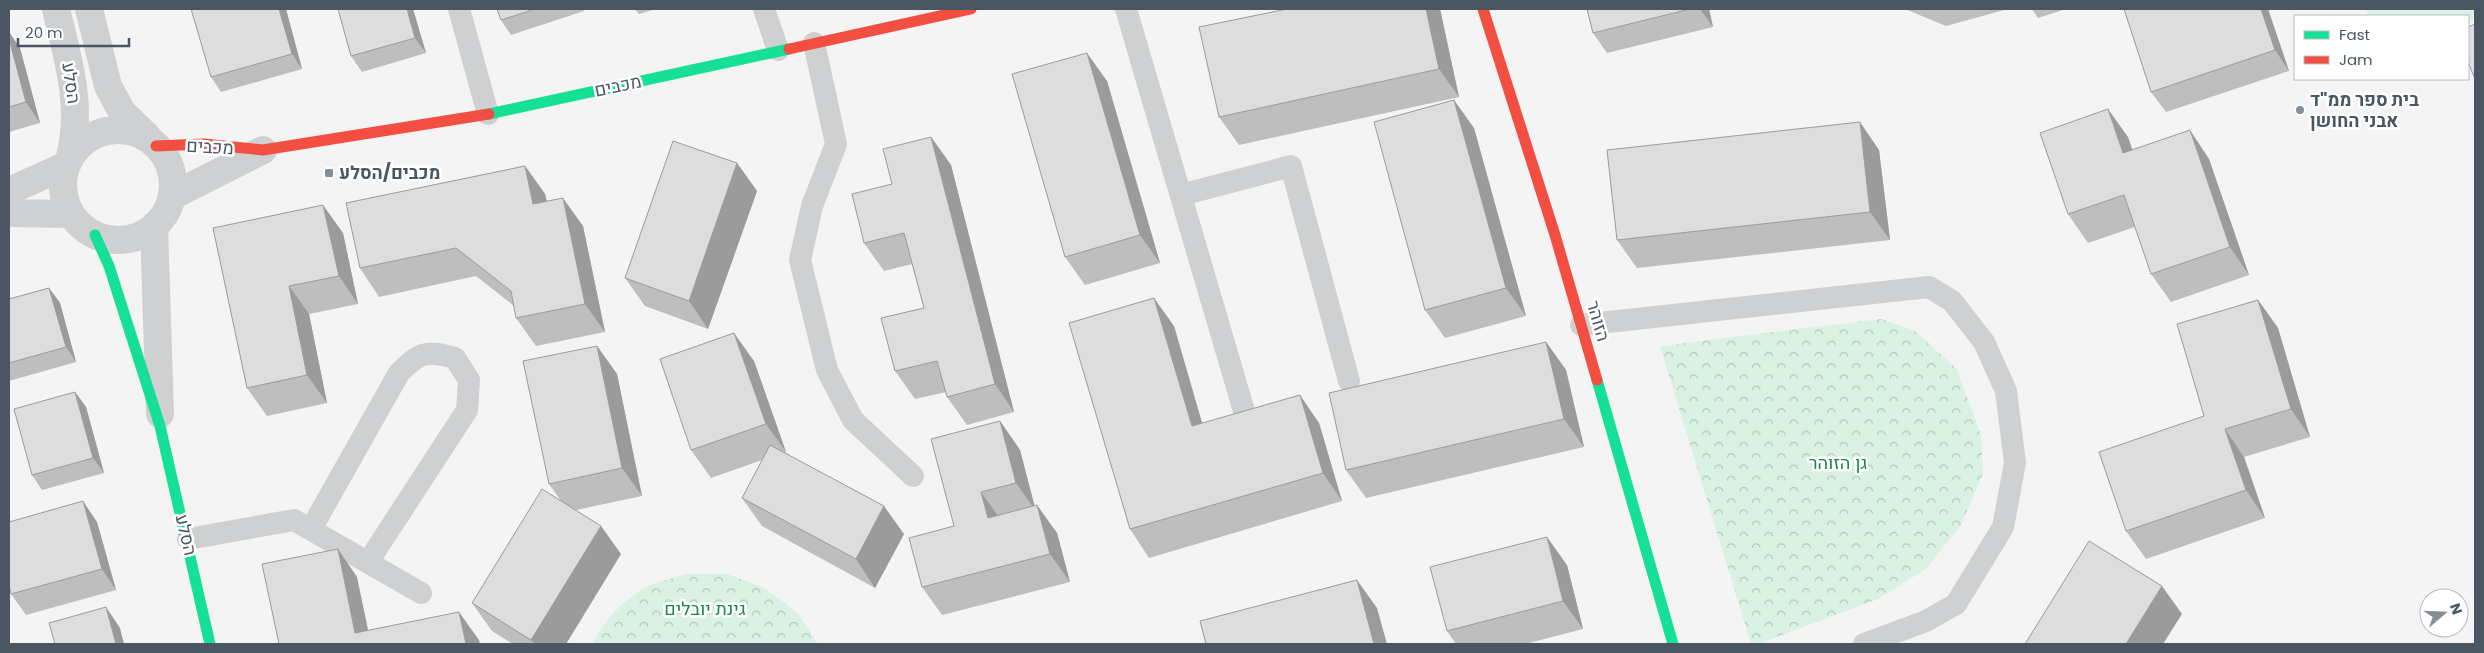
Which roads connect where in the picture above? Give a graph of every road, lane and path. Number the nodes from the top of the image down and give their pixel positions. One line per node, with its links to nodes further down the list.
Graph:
1 (56, 9): 13 (street, הסלע)
2 (89, 9): 11 (street, הסלע)
3 (458, 9): 10 (lane)
4 (764, 9): 9 (lane)
5 (971, 9): 8 (street, מכבים)
6 (1126, 9): 15 (lane)
7 (1483, 9): 21 (street, הזוהר)
8 (814, 43): 9 (street, מכבים); 25 (lane)
9 (778, 50): 10 (street, מכבים)
10 (488, 114): 12 (street, מכבים)
11 (152, 141): 12 (street, מכבים); 13 (street); 16 (street)
12 (263, 150): 16 (street, מכבים)
13 (68, 161): 14 (street); 18 (street)
14 (9, 191)
15 (1180, 195): 22 (lane); 23 (lane)
16 (172, 196): 19 (street)
17 (9, 213): 18 (street)
18 (70, 214): 20 (street)
19 (154, 226): 20 (street); 24 (street, הסלע)
20 (95, 235): 24 (street, הסלע)
21 (1581, 325): 30 (lane); 32 (street, הזוהר)
22 (1349, 381)
23 (1244, 411)
24 (160, 426): 27 (street, הסלע)
25 (913, 476)
26 (311, 529): 27 (lane); 28 (lane); 28 (lane)
27 (188, 539): 31 (street, הסלע)
28 (368, 562): 29 (lane)
29 (421, 593)
30 (1926, 621): 33 (lane); 34 (lane)
31 (210, 644)
32 (1673, 644)
33 (1864, 644)
34 (1911, 644)

